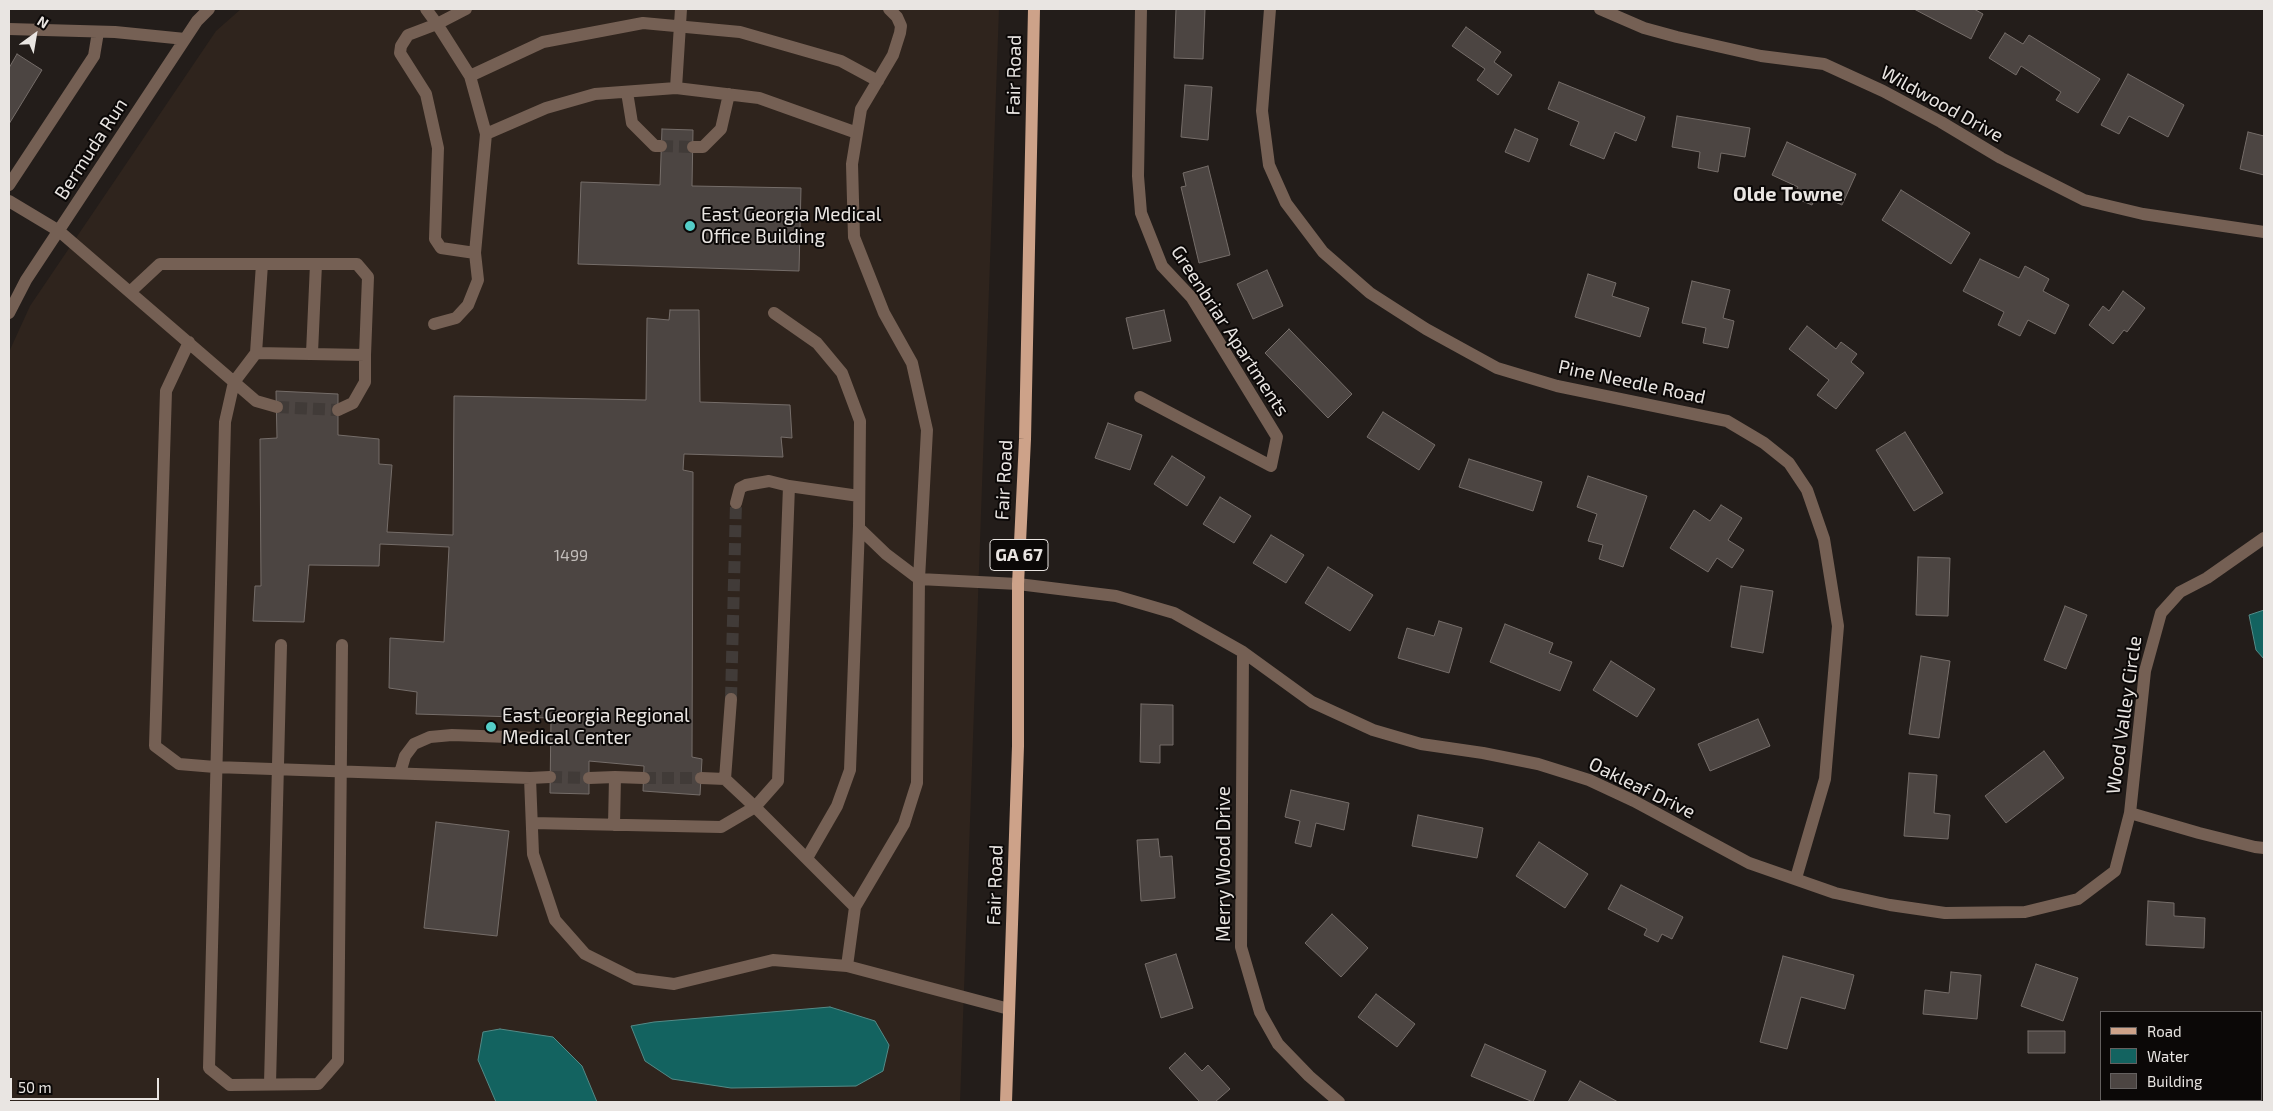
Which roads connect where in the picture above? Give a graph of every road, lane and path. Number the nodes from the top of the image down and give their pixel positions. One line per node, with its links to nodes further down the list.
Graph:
1 (209, 9): 14 (street, Bermuda Run)
2 (426, 9): 10 (street)
3 (466, 9): 10 (street)
4 (681, 9): 11 (street)
5 (889, 9): 16 (street)
6 (1034, 9): 49 (main road, Fair Road / GA 67)
7 (1140, 9): 40 (street, Greenbriar Apartments)
8 (1270, 9): 72 (street, Pine Needle Road)
9 (1600, 9): 27 (street, Wildwood Drive)
10 (437, 24): 15 (street); 28 (street)
11 (681, 27): 15 (street); 16 (street); 17 (street)
12 (9, 29): 13 (street)
13 (98, 32): 14 (street); 24 (street)
14 (185, 39): 26 (street, Bermuda Run)
15 (470, 76): 21 (street)
16 (878, 81): 20 (street)
17 (676, 88): 18 (street); 19 (street)
18 (627, 92): 21 (street); 22 (street)
19 (728, 94): 20 (street); 23 (street)
20 (857, 133): 48 (street)
21 (486, 134): 28 (street)
22 (662, 146)
23 (692, 147)
24 (9, 184)
25 (9, 201): 26 (street)
26 (59, 230): 31 (street); 32 (street, Bermuda Run)
27 (2264, 232)
28 (475, 253): 34 (street)
29 (262, 264): 30 (street); 31 (street); 36 (street)
30 (316, 264): 37 (street); 38 (street)
31 (130, 292): 35 (street)
32 (9, 313)
33 (774, 313): 44 (street)
34 (434, 324)
35 (189, 342): 39 (street); 55 (street)
36 (256, 353): 37 (street); 39 (street)
37 (312, 353): 38 (street)
38 (365, 354): 42 (street)
39 (234, 382): 41 (street); 55 (street)
40 (1140, 397)
41 (276, 407)
42 (338, 410)
43 (790, 486): 44 (street); 45 (street); 66 (street)
44 (860, 496): 46 (street)
45 (736, 503)
46 (859, 528): 48 (street); 71 (street)
47 (2264, 538): 67 (street, Wood Valley Circle)
48 (919, 579): 49 (street, Oakleaf Drive); 73 (street)
49 (1018, 584): 52 (street, Oakleaf Drive); 75 (main road, Fair Road / GA 67)
50 (281, 645): 56 (street)
51 (342, 645): 57 (street)
52 (1243, 652): 72 (street, Oakleaf Drive); 78 (street, Merry Wood Drive)
53 (731, 699): 65 (street)
54 (537, 738): 58 (street)
55 (215, 767): 56 (street); 76 (street)
56 (278, 768): 57 (street); 76 (street)
57 (340, 770): 58 (street); 76 (street)
58 (400, 773): 60 (street)
59 (550, 777): 60 (street)
60 (530, 778): 68 (street)
61 (589, 778): 62 (street)
62 (614, 778): 63 (street); 69 (street)
63 (644, 778)
64 (701, 778): 65 (street)
65 (725, 779): 66 (street)
66 (756, 806): 69 (street); 71 (street)
67 (2130, 813): 70 (street, Wood Valley Circle); 72 (street, Oakleaf Drive)
68 (532, 823): 69 (street); 74 (street)
69 (614, 825)
70 (2264, 848)
71 (807, 858): 73 (street)
72 (1796, 878)
73 (855, 907): 74 (street)
74 (847, 966): 75 (street)
75 (1009, 1009): 77 (main road, Fair Road / GA 67)
76 (270, 1084)
77 (1006, 1102)
78 (1339, 1102)

